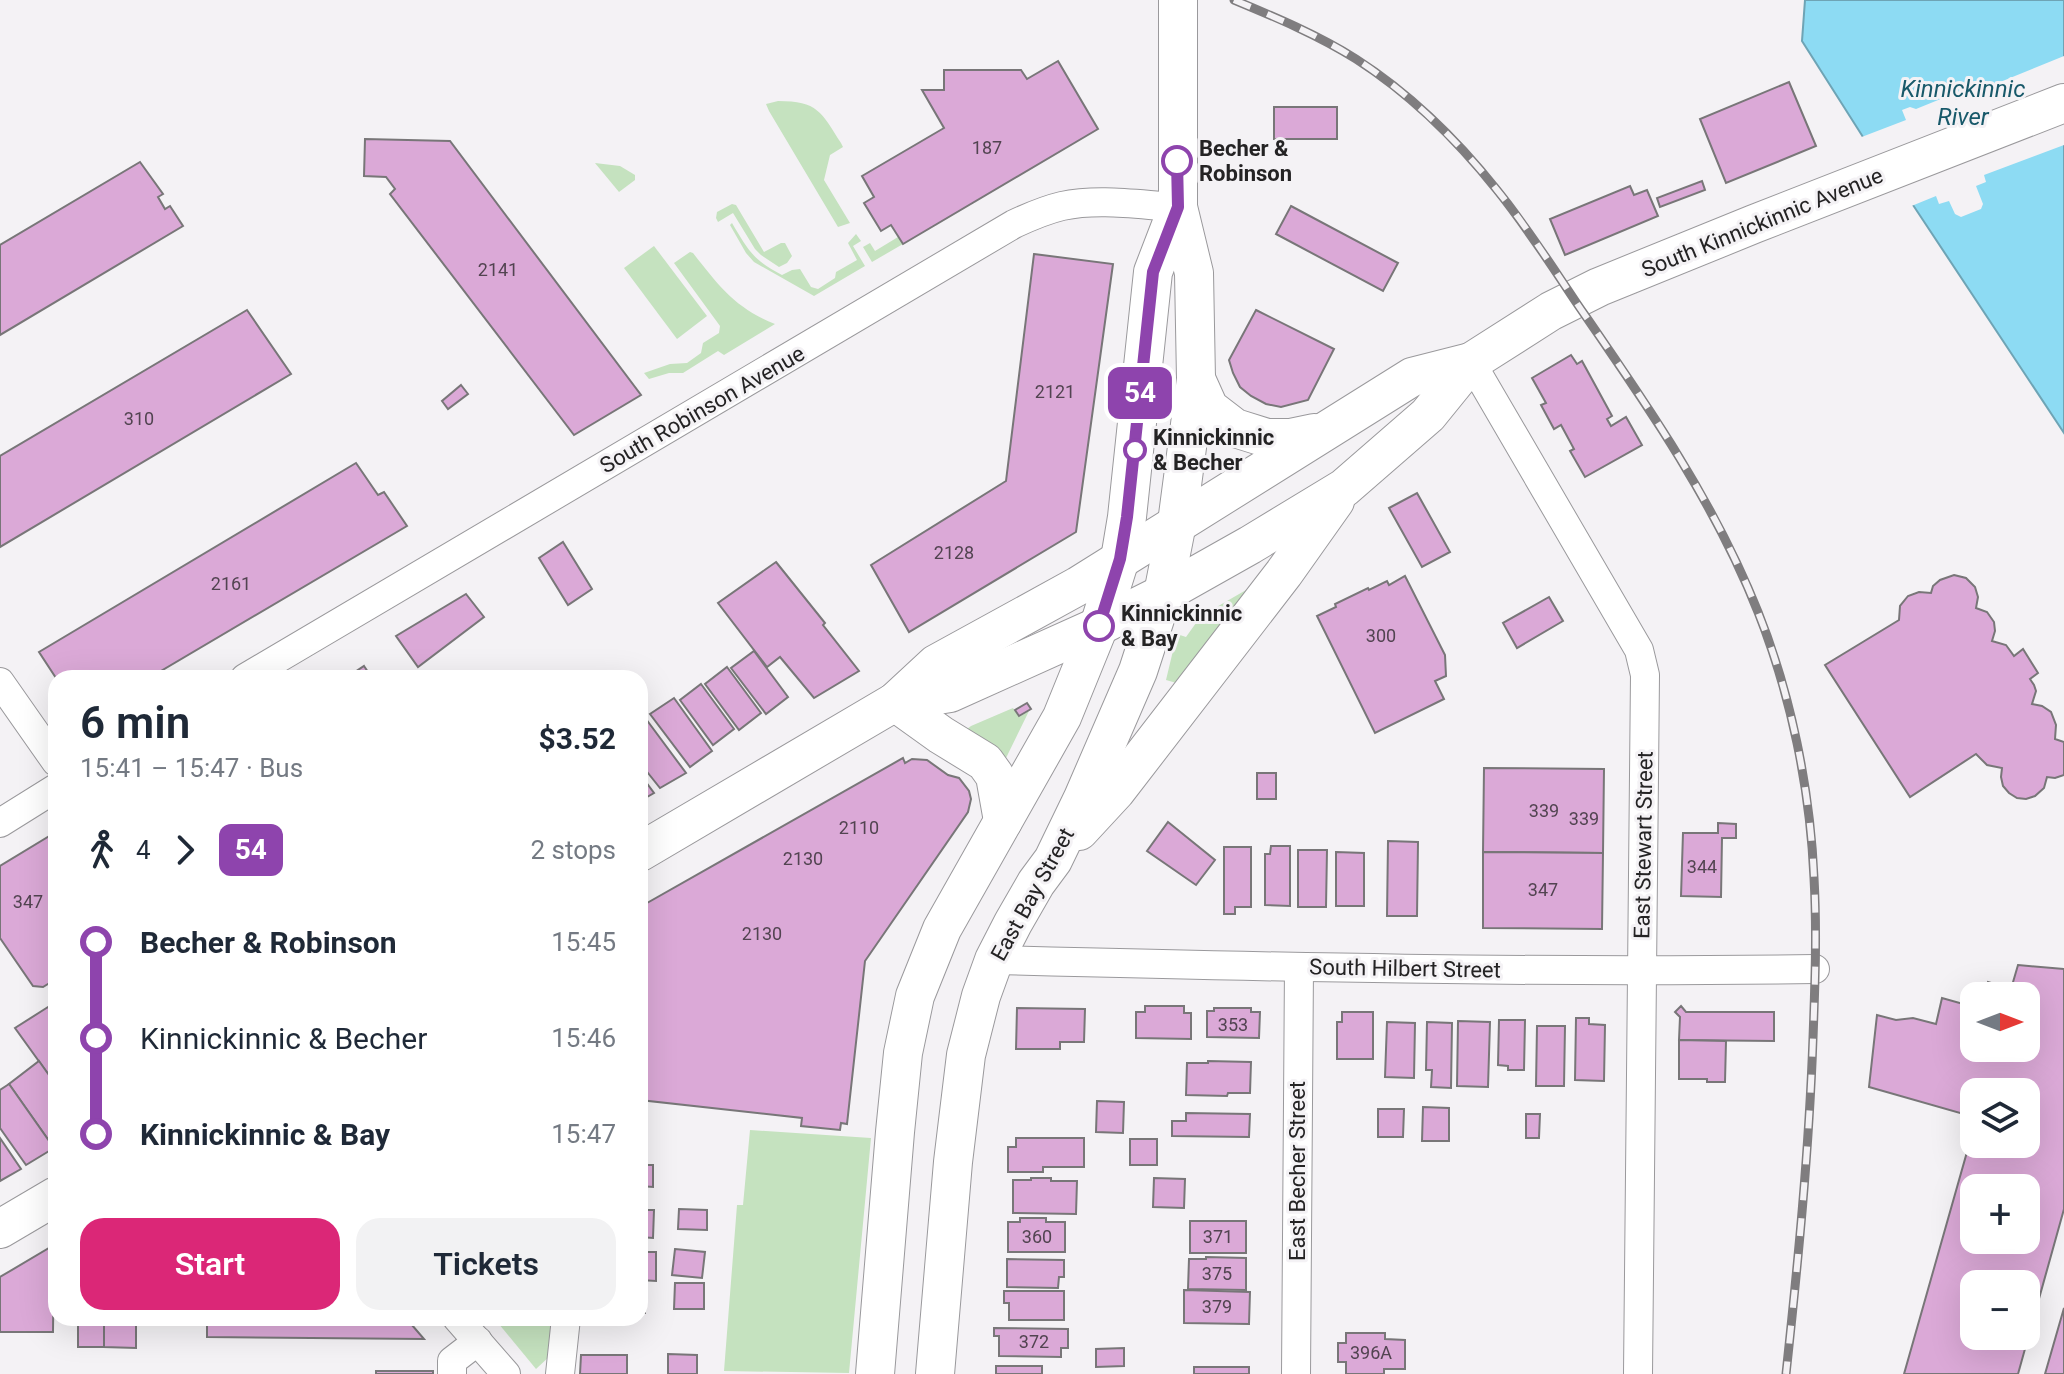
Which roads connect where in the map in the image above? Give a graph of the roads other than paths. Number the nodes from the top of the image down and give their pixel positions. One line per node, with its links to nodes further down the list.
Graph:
1 (1178, 0): 3 (main road)
2 (2064, 103): 4 (main road, South Kinnickinnic Avenue)
3 (1178, 207): 5 (main road); 9 (main road); 12 (street, South Robinson Avenue)
4 (1471, 362): 6 (main road, South Kinnickinnic Avenue); 7 (main road, South Kinnickinnic Avenue); 24 (street, East Stewart Street)
5 (1196, 379): 6 (main road); 8 (main road)
6 (1324, 431): 8 (main road, South Kinnickinnic Avenue)
7 (1344, 488): 10 (main road, South Kinnickinnic Avenue); 20 (main road)
8 (1177, 523): 9 (main road, South Kinnickinnic Avenue); 10 (main road, East Bay Street)
9 (1120, 559): 11 (main road); 14 (main road, South Kinnickinnic Avenue)
10 (1163, 594): 11 (main road, South Kinnickinnic Avenue); 20 (main road, East Bay Street)
11 (1099, 626): 14 (main road, South Kinnickinnic Avenue); 17 (main road)
12 (259, 670)
13 (0, 682): 15 (street)
14 (895, 702): 17 (main road); 19 (main road, South Kinnickinnic Avenue)
15 (48, 751)
16 (48, 793): 18 (street)
17 (1003, 821): 25 (main road)
18 (0, 823)
19 (648, 847)
20 (1053, 860): 21 (main road, East Bay Street)
21 (994, 960): 22 (street, South Hilbert Street); 25 (main road); 35 (main road, East Bay Street)
22 (1299, 967): 24 (street, South Hilbert Street); 36 (street, East Becher Street)
23 (1815, 969): 24 (street, South Hilbert Street)
24 (1642, 971): 37 (street, East Stewart Street)
25 (915, 996): 34 (main road)
26 (48, 1201): 27 (main road)
27 (0, 1229)
28 (464, 1326): 30 (street)
29 (565, 1326): 33 (street)
30 (478, 1341): 31 (street); 32 (street)
31 (452, 1374)
32 (506, 1374)
33 (560, 1374)
34 (875, 1374)
35 (935, 1374)
36 (1296, 1374)
37 (1638, 1374)

